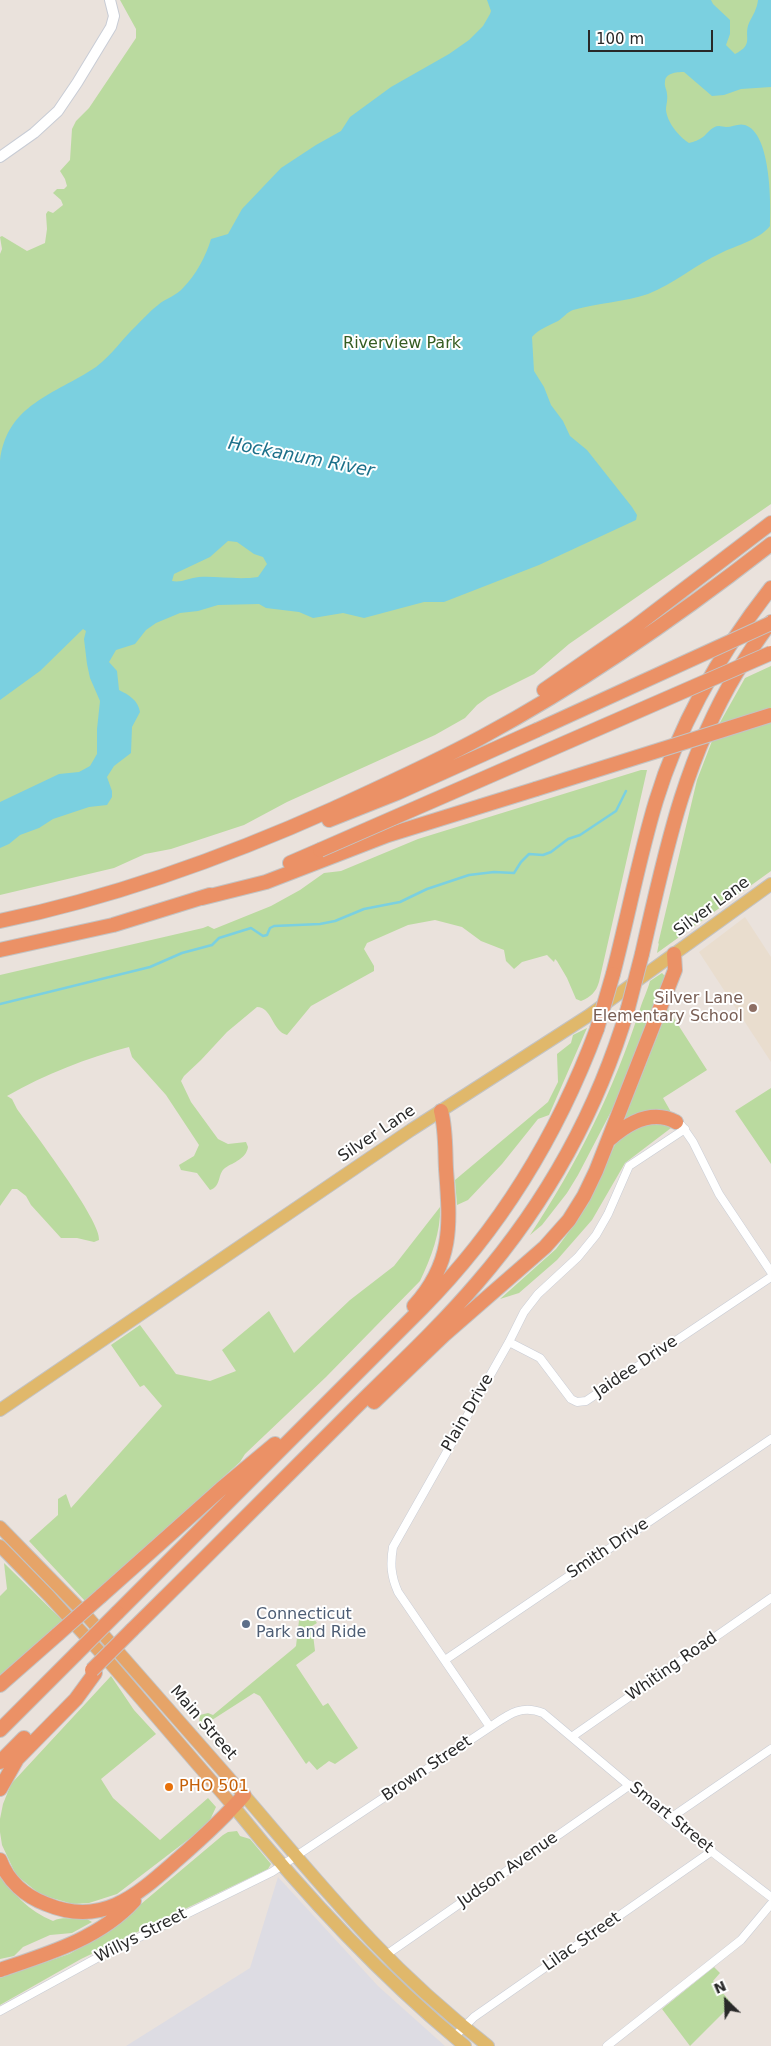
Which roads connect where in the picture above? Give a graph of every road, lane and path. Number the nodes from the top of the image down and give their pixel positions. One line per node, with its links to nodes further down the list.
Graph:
1 (110, 0): 2 (street)
2 (0, 157)
3 (771, 523): 9 (highway)
4 (771, 544): 9 (highway)
5 (771, 588): 22 (highway, bridge)
6 (771, 622): 10 (highway, bridge); 26 (highway, bridge)
7 (771, 653): 11 (highway, bridge)
8 (771, 715): 11 (highway, bridge)
9 (483, 737): 10 (highway)
10 (228, 853): 13 (highway)
11 (322, 855): 14 (highway)
12 (771, 884): 15 (main road, Silver Lane)
13 (0, 920)
14 (0, 950)
15 (674, 954): 16 (main road, Silver Lane); 18 (highway)
16 (440, 1111): 22 (highway); 24 (main road, Silver Lane)
17 (680, 1125): 18 (highway); 19 (street); 21 (street, Plain Drive)
18 (608, 1142): 26 (highway)
19 (771, 1272)
20 (771, 1277): 21 (street, Jaidee Drive)
21 (509, 1342): 30 (street, Plain Drive)
22 (359, 1371): 23 (highway)
23 (328, 1402): 32 (highway, bridge); 35 (highway, bridge)
24 (0, 1410)
25 (771, 1438): 30 (street, Smith Drive)
26 (282, 1481): 31 (highway, bridge)
27 (0, 1527): 33 (highway, Main Street)
28 (0, 1546): 36 (highway, Main Street)
29 (771, 1598): 37 (street, Whiting Road)
30 (445, 1660): 34 (street, Plain Drive)
31 (93, 1672): 39 (highway); 41 (highway)
32 (0, 1686)
33 (181, 1723): 36 (highway); 42 (highway, Main Street)
34 (490, 1727): 37 (street, Brown Street); 48 (street, Brown Street)
35 (0, 1730)
36 (169, 1730): 43 (highway, Main Street)
37 (573, 1736): 40 (street, Smart Street)
38 (771, 1749): 44 (street)
39 (0, 1762)
40 (630, 1785): 44 (street, Smart Street); 54 (street, Judson Avenue)
41 (0, 1789)
42 (244, 1795): 43 (highway); 45 (main road, Main Street)
43 (234, 1807): 46 (main road, Main Street); 51 (highway)
44 (669, 1819): 47 (street, Smart Street)
45 (272, 1828): 46 (main road); 48 (main road, Main Street)
46 (260, 1838): 50 (main road, Main Street)
47 (712, 1851): 52 (street, Smart Street); 57 (street, Lilac Street)
48 (297, 1856): 50 (street, Brown Street); 54 (main road, Main Street)
49 (0, 1860): 51 (highway)
50 (283, 1865): 56 (street, Willys Street); 58 (main road, Main Street)
51 (142, 1890): 55 (highway)
52 (771, 1897)
53 (771, 1904): 61 (street)
54 (386, 1955): 57 (main road, Main Street)
55 (0, 1970)
56 (0, 2010)
57 (464, 2027): 58 (street, Lilac Street); 60 (main road, Main Street)
58 (454, 2037): 59 (main road, Main Street)
59 (465, 2046)
60 (488, 2046)
61 (607, 2046)

